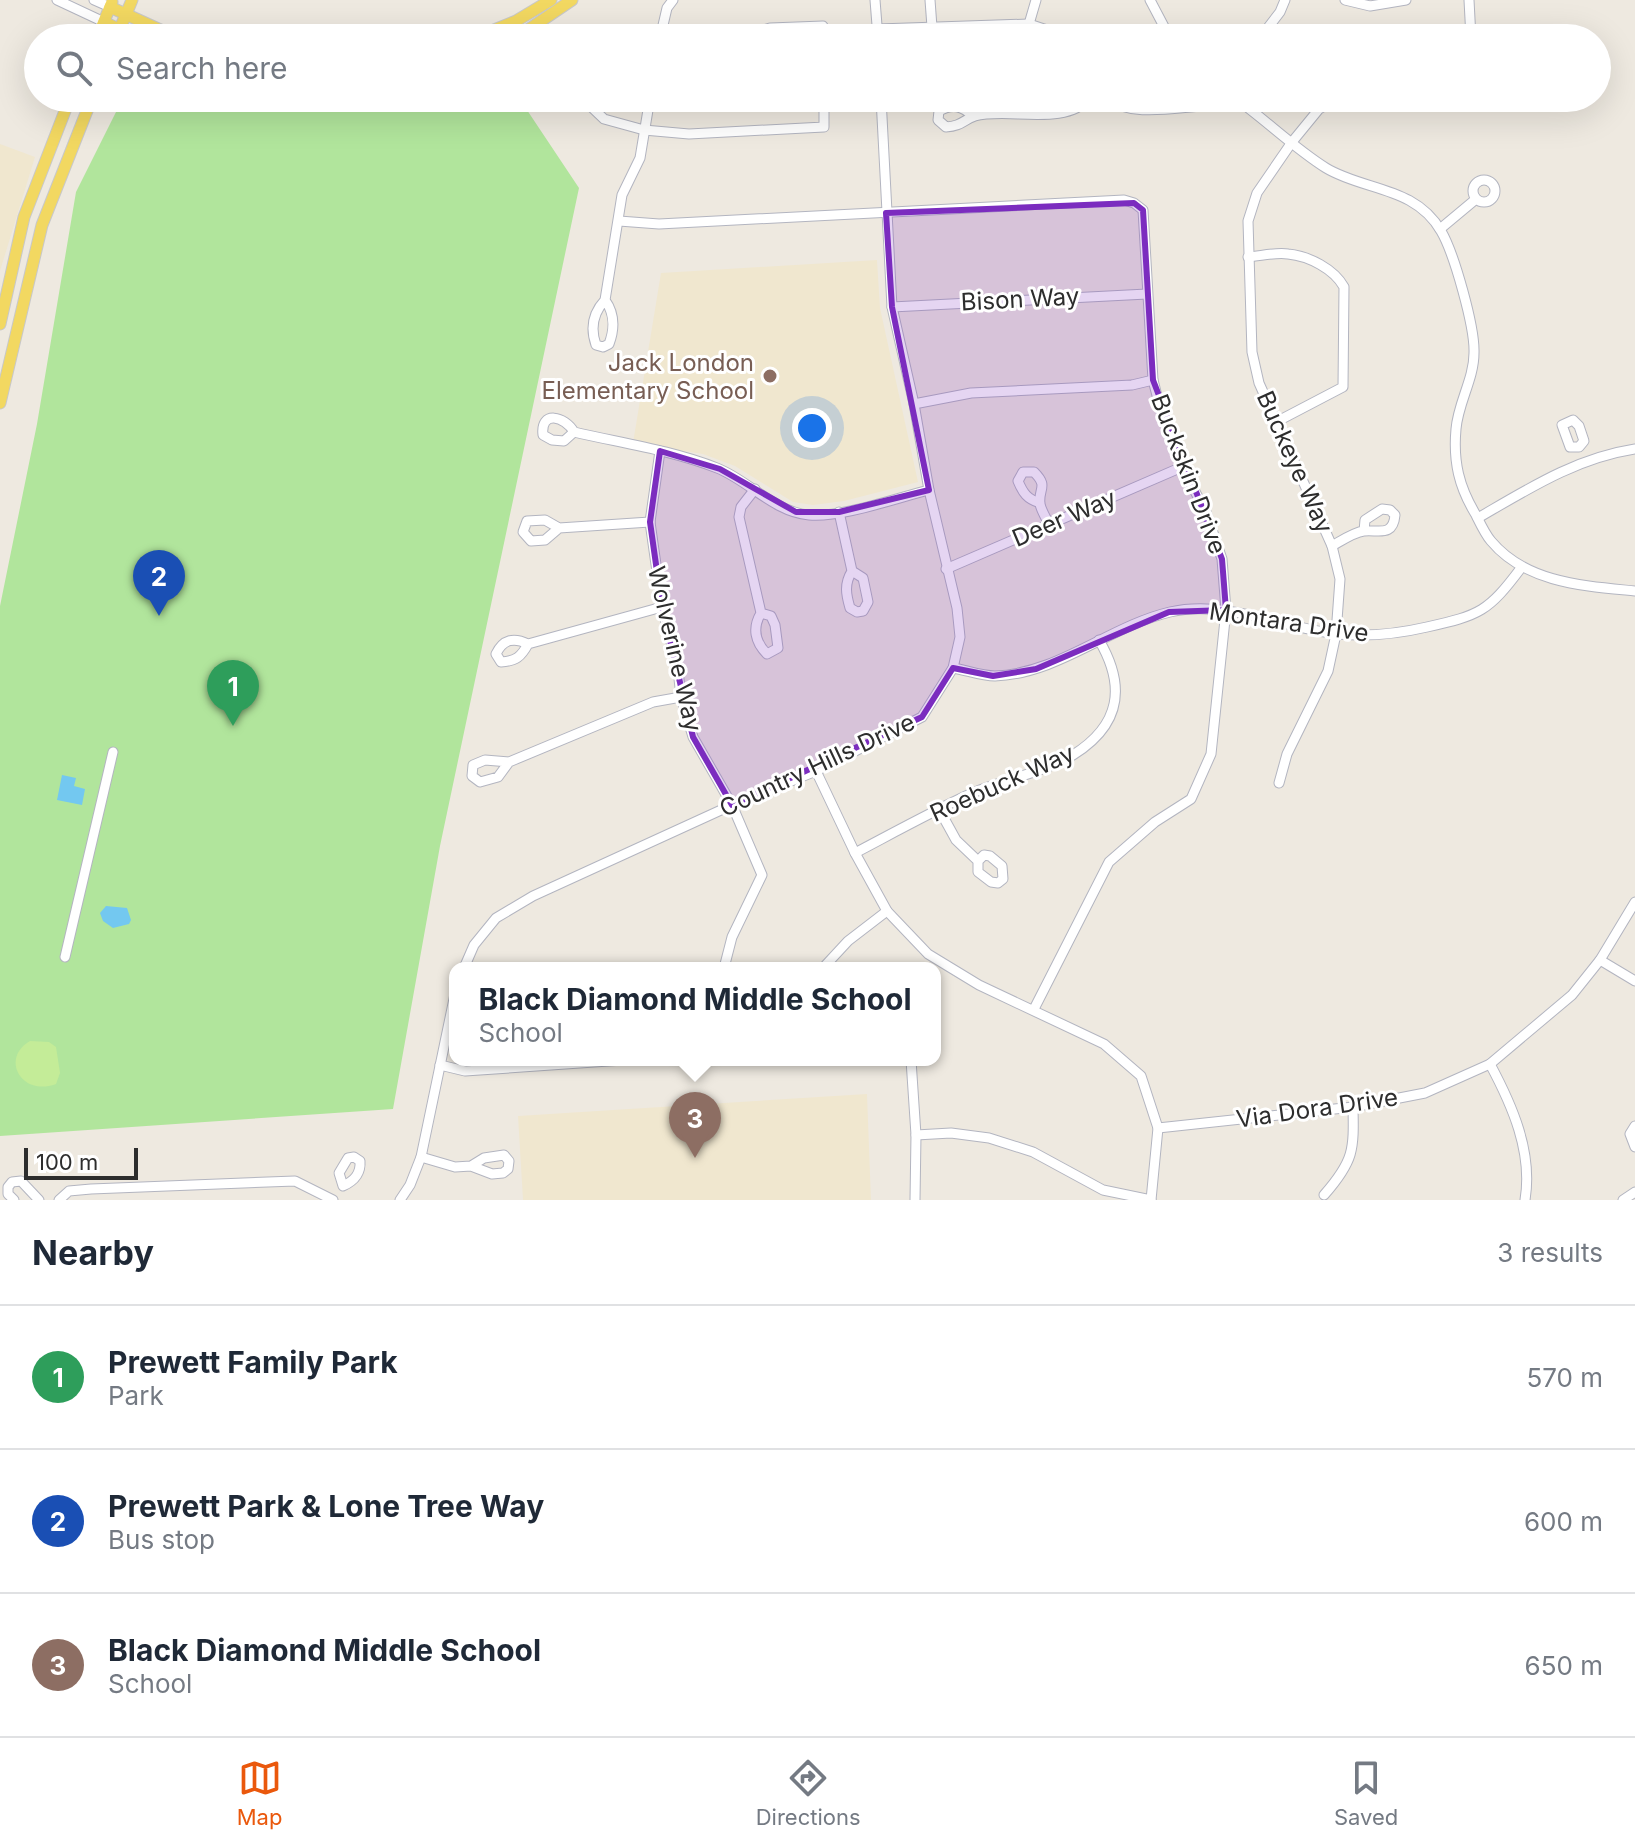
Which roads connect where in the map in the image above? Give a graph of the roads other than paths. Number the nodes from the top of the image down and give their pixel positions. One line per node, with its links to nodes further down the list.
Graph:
1 (57, 0): 17 (street)
2 (94, 0): 15 (street)
3 (132, 0): 16 (main road)
4 (551, 0): 21 (main road)
5 (572, 0): 22 (main road)
6 (673, 0): 23 (street)
7 (875, 0): 24 (street)
8 (930, 0): 25 (street)
9 (1036, 0): 26 (street)
10 (1150, 0): 27 (street)
11 (1285, 0): 28 (street)
12 (1345, 0): 13 (street)
13 (1406, 0)
14 (1469, 0): 29 (street)
15 (112, 4): 16 (main road); 17 (main road)
16 (126, 14): 19 (main road); 20 (main road)
17 (104, 22): 18 (main road)
18 (106, 24)
19 (122, 24)
20 (148, 24)
21 (509, 24)
22 (537, 24)
23 (663, 24)
24 (877, 24)
25 (932, 24)
26 (1029, 24)
27 (1163, 24)
28 (1271, 24)
29 (1470, 24)
30 (65, 112): 50 (main road)
31 (86, 112): 52 (main road)
32 (597, 112): 40 (street)
33 (647, 112): 40 (street)
34 (824, 112): 40 (street)
35 (882, 112): 43 (street, Country Hills Drive)
36 (1064, 112): 39 (street)
37 (1253, 112): 41 (street)
38 (1317, 112): 41 (street, Buckeye Way)
39 (973, 116)
40 (644, 130): 44 (street)
41 (1292, 142): 45 (street); 46 (street, Buckeye Way)
42 (1476, 199): 45 (street)
43 (886, 213): 44 (street, Buckskin Drive); 47 (street, Buckskin Drive); 49 (street, Country Hills Drive)
44 (619, 221): 48 (street)
45 (1440, 229): 65 (street)
46 (1248, 257): 54 (street, Buckeye Way); 54 (street)
47 (1147, 294): 49 (street, Bison Way); 51 (street, Buckskin Drive)
48 (605, 300)
49 (892, 307): 53 (street, Country Hills Drive)
50 (0, 324)
51 (1153, 380): 53 (street); 60 (street, Buckskin Drive)
52 (0, 403)
53 (914, 404): 62 (street, Country Hills Drive)
54 (1278, 421): 70 (street, Buckeye Way)
55 (574, 432): 58 (street)
56 (1579, 447): 59 (street)
57 (1635, 449): 59 (street)
58 (660, 451): 61 (street); 66 (street, Wolverine Way)
59 (1586, 460): 65 (street)
60 (1182, 467): 67 (street, Deer Way); 76 (street, Buckskin Drive)
61 (755, 489): 64 (street); 77 (street)
62 (929, 490): 64 (street); 72 (street, Country Hills Drive)
63 (1040, 503): 67 (street)
64 (839, 512): 73 (street)
65 (1478, 518): 71 (street)
66 (650, 522): 68 (street); 75 (street, Wolverine Way)
67 (1049, 524): 72 (street, Deer Way)
68 (559, 528)
69 (1364, 531): 70 (street)
70 (1332, 546): 78 (street, Buckeye Way)
71 (1521, 568): 74 (street); 78 (street, Montara Drive)
72 (946, 569): 81 (street, Country Hills Drive)
73 (852, 571)
74 (1635, 591)
75 (662, 607): 80 (street); 82 (street, Wolverine Way)
76 (1226, 610): 78 (street, Montara Drive); 79 (street, Montara Drive); 99 (street, Buckskin Drive)
77 (761, 613)
78 (1336, 634): 86 (street, Buckeye Way)
79 (1099, 640): 81 (street, Montara Drive); 88 (street, Roebuck Way)
80 (528, 644)
81 (953, 668): 85 (street, Country Hills Drive)
82 (681, 697): 84 (street); 87 (street, Wolverine Way)
83 (113, 752): 93 (street)
84 (509, 762)
85 (816, 771): 87 (street, Country Hills Drive); 89 (street)
86 (1279, 783)
87 (732, 805): 95 (street, Country Hills Drive); 96 (street, Wolverine Way)
88 (940, 811): 89 (street, Roebuck Way); 90 (street)
89 (855, 853): 92 (street)
90 (978, 861)
91 (1635, 902): 94 (street, Via Dora Drive)
92 (887, 911): 97 (street); 99 (street)
93 (65, 957)
94 (1600, 960): 98 (street); 101 (street, Via Dora Drive)
95 (467, 962)
96 (726, 962)
97 (829, 962)
98 (1635, 981)
99 (1034, 1009): 107 (street)
100 (449, 1022): 102 (street)
101 (1490, 1064): 105 (street, Via Dora Drive); 122 (street)
102 (440, 1065): 103 (street); 110 (street)
103 (506, 1066)
104 (911, 1066): 108 (street)
105 (1353, 1107): 107 (street, Via Dora Drive); 114 (street)
106 (1635, 1126): 109 (street)
107 (1158, 1128): 121 (street)
108 (916, 1135): 120 (street); 121 (street)
109 (1635, 1147)
110 (421, 1157): 111 (street); 119 (street)
111 (471, 1166)
112 (343, 1186): 118 (street)
113 (1635, 1192): 123 (street)
114 (1324, 1198)
115 (14, 1200): 116 (street)
116 (39, 1200)
117 (59, 1200): 118 (street)
118 (335, 1200)
119 (400, 1200)
120 (915, 1200)
121 (1151, 1200)
122 (1525, 1200)
123 (1623, 1200)

